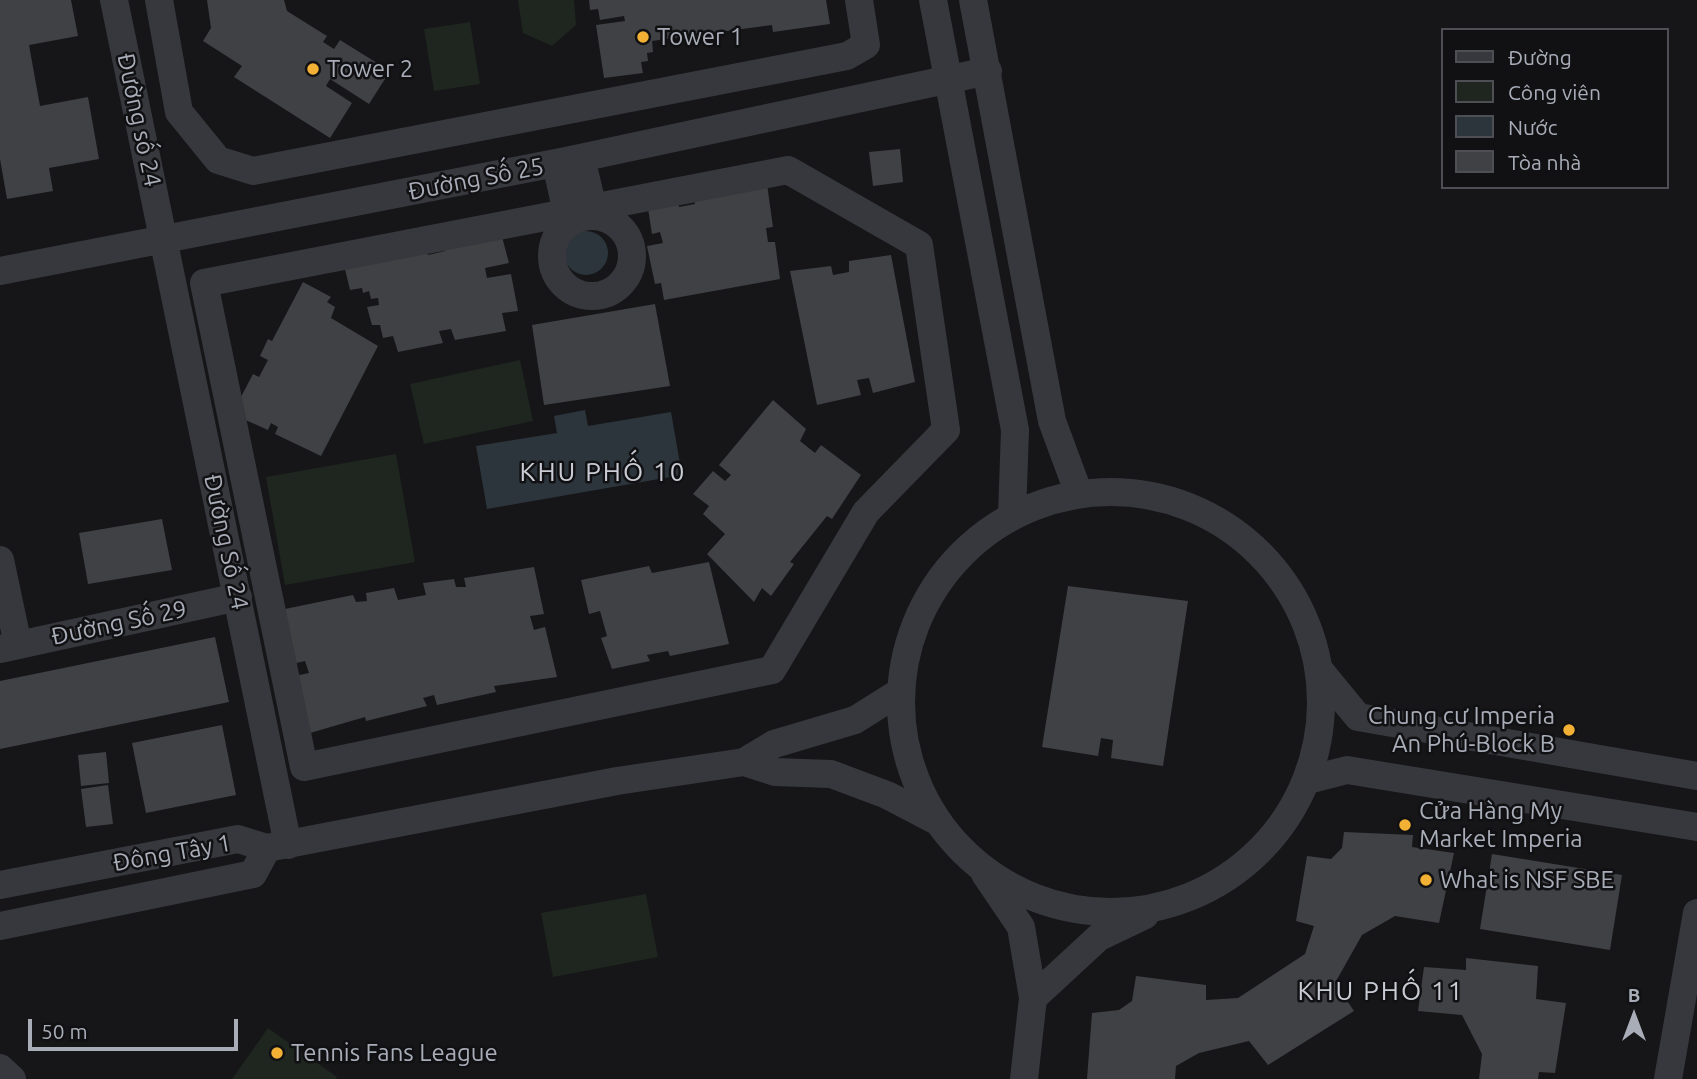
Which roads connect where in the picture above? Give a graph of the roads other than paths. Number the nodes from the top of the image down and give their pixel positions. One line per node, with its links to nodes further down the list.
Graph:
1 (114, 0): 10 (street, Đường số 24)
2 (159, 0): 3 (street)
3 (859, 0)
4 (933, 0): 7 (street)
5 (973, 0): 6 (street)
6 (988, 71): 7 (street, Đường Số 25); 12 (street)
7 (950, 77): 8 (street, Đường Số 25); 13 (street)
8 (569, 160): 9 (street); 10 (street, Đường Số 25)
9 (581, 212): 9 (street)
10 (163, 241): 11 (street, Đường Số 25); 15 (street, Đường Số 24)
11 (0, 271)
12 (1079, 494): 13 (street); 17 (street)
13 (1012, 515): 18 (street)
14 (0, 560): 16 (street)
15 (238, 597): 16 (street, Đường Số 29); 24 (street, Đường Số 24)
16 (9, 647)
17 (1321, 672): 20 (street); 21 (street)
18 (898, 694): 19 (street); 22 (street)
19 (744, 762): 22 (street); 24 (street)
20 (1697, 776)
21 (1308, 780): 23 (street); 27 (street)
22 (935, 820): 25 (street)
23 (1697, 827)
24 (277, 846): 26 (street, Đông Tây 1); 29 (street, Đông Tây 1)
25 (982, 869): 27 (street); 30 (street)
26 (0, 885)
27 (1167, 905): 30 (street)
28 (1697, 913): 34 (street)
29 (0, 926)
30 (1033, 998): 33 (street)
31 (0, 1068): 32 (street)
32 (12, 1079)
33 (1024, 1079)
34 (1668, 1079)

